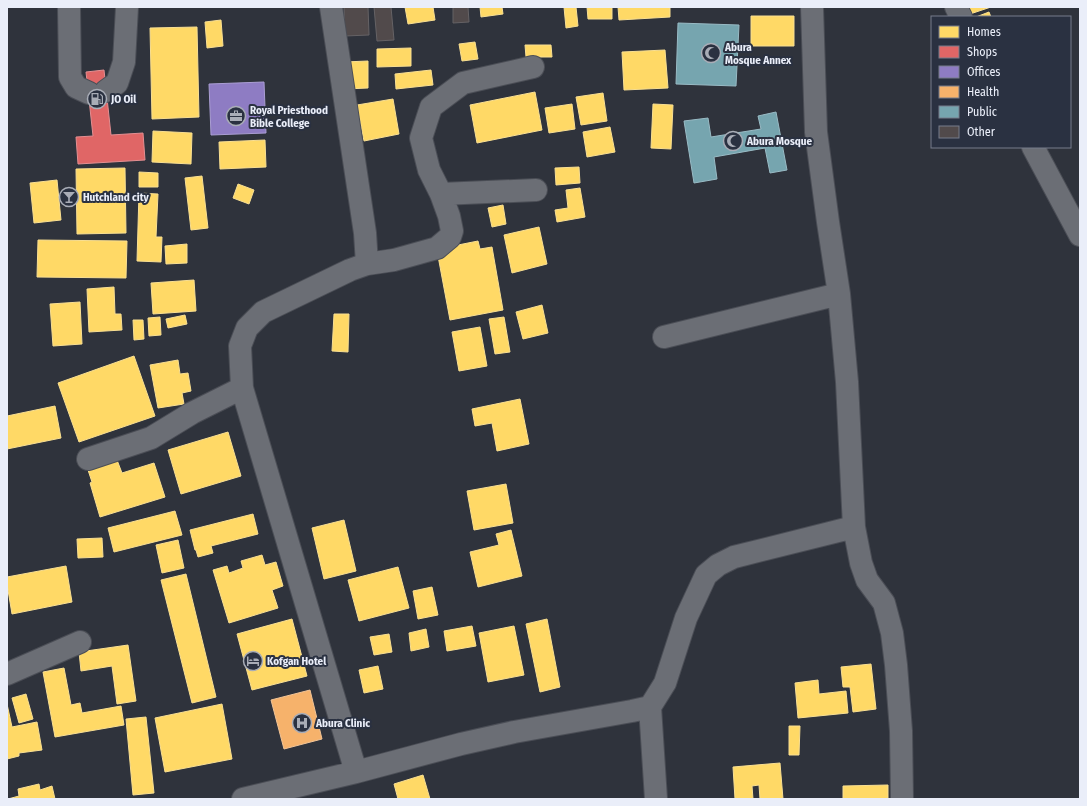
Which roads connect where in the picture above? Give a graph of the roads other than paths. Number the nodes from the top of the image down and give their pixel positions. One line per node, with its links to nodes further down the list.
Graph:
1 (69, 7): 2 (street)
2 (126, 7)
3 (331, 7): 12 (street)
4 (812, 7): 13 (street)
5 (956, 7): 6 (street)
6 (960, 16)
7 (533, 67): 10 (street)
8 (1034, 148): 11 (street)
9 (536, 190): 10 (street)
10 (441, 194): 12 (street)
11 (1080, 235)
12 (367, 264): 15 (street)
13 (839, 294): 14 (street); 17 (street)
14 (664, 337)
15 (242, 388): 16 (street); 21 (street)
16 (88, 459)
17 (854, 527): 20 (street); 24 (street)
18 (80, 642): 19 (street)
19 (7, 674)
20 (650, 707): 21 (street); 23 (street)
21 (356, 772): 22 (street)
22 (243, 799)
23 (656, 799)
24 (902, 799)

